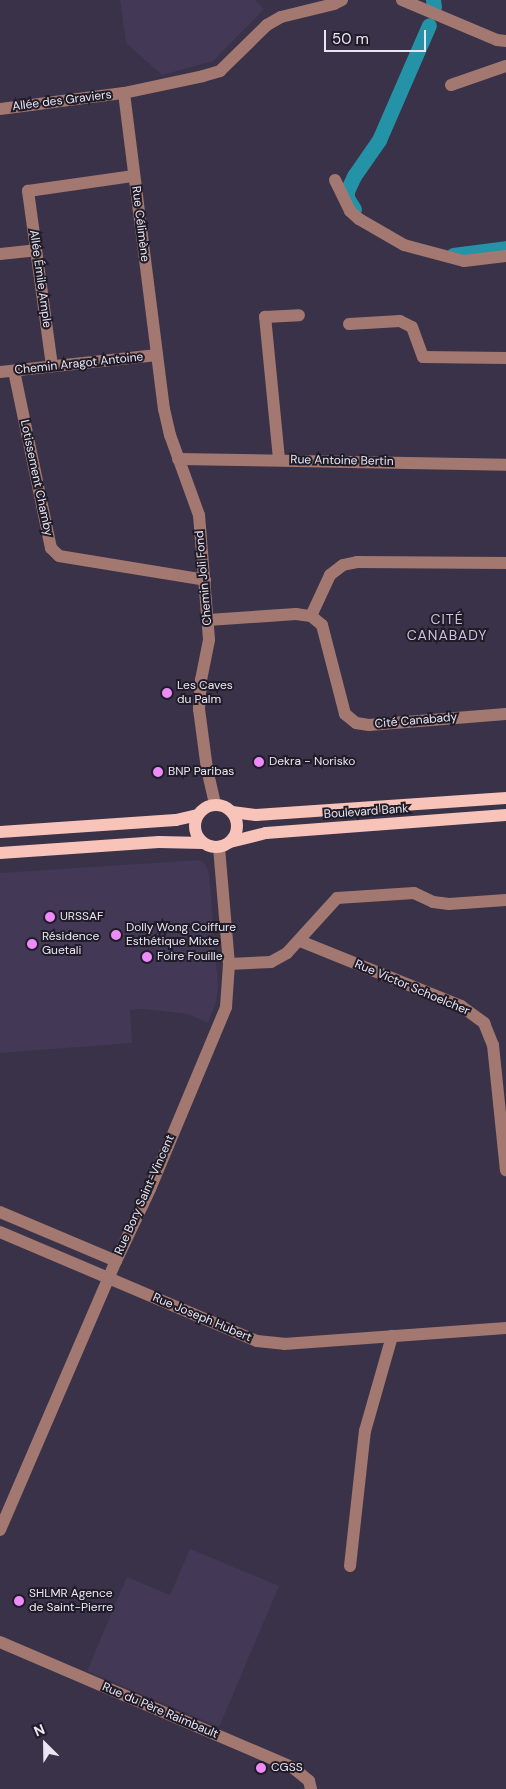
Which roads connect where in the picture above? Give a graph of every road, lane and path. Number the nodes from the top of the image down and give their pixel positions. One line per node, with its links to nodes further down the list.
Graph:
1 (342, 0): 6 (street, Allée des Graviers)
2 (402, 0): 3 (street)
3 (506, 41)
4 (506, 66): 5 (street)
5 (451, 84)
6 (124, 92): 7 (street, Allée des Graviers); 8 (street, Rue Célimène)
7 (0, 109)
8 (134, 176): 10 (street, Allée Émile Ample); 15 (street, Rue Célimène)
9 (335, 180): 12 (street)
10 (36, 250): 11 (street); 17 (street, Allée Émile Ample)
11 (6, 254)
12 (506, 256)
13 (299, 315): 21 (street)
14 (349, 324): 16 (street)
15 (157, 355): 17 (street, Chemin Aragot Antoine); 20 (street, Chemin Joli Fond)
16 (506, 358)
17 (52, 366): 18 (street, Chemin Aragot Antoine)
18 (14, 371): 19 (street, Chemin Aragot Antoine); 24 (street, Lotissement Chamby)
19 (0, 372)
20 (178, 459): 21 (street, Rue Antoine Bertin); 24 (street, Chemin Joli Fond)
21 (278, 459): 22 (street, Rue Antoine Bertin)
22 (506, 465)
23 (506, 563): 25 (street)
24 (204, 580): 26 (street, Chemin Joli Fond)
25 (311, 616): 26 (street); 27 (street, Cité Canabady)
26 (208, 620): 29 (street, Chemin Joli Fond)
27 (506, 714)
28 (506, 798): 30 (main road, Boulevard Bank)
29 (215, 804): 30 (main road); 31 (main road)
30 (232, 812): 35 (main road)
31 (197, 815): 33 (main road); 34 (main road)
32 (506, 816): 35 (main road, Boulevard Bank)
33 (0, 832)
34 (203, 843): 35 (main road); 36 (main road)
35 (224, 845): 39 (street, Rue Bory Saint-Vincent)
36 (0, 853)
37 (506, 900): 38 (street)
38 (300, 941): 39 (street); 40 (street, Rue Victor Schoelcher)
39 (229, 964): 43 (street, Rue Bory Saint-Vincent)
40 (506, 1170)
41 (0, 1212): 43 (street)
42 (0, 1232): 44 (street, Rue Joseph Hubert)
43 (116, 1260): 44 (street, Rue Bory Saint-Vincent)
44 (109, 1279): 46 (street, Rue Joseph Hubert); 47 (street, Rue Bory Saint-Vincent)
45 (506, 1328): 46 (street, Rue Joseph Hubert)
46 (392, 1336): 48 (street)
47 (0, 1530)
48 (350, 1566)
49 (0, 1642): 50 (street, Rue du Père Raimbault)
50 (310, 1789)

